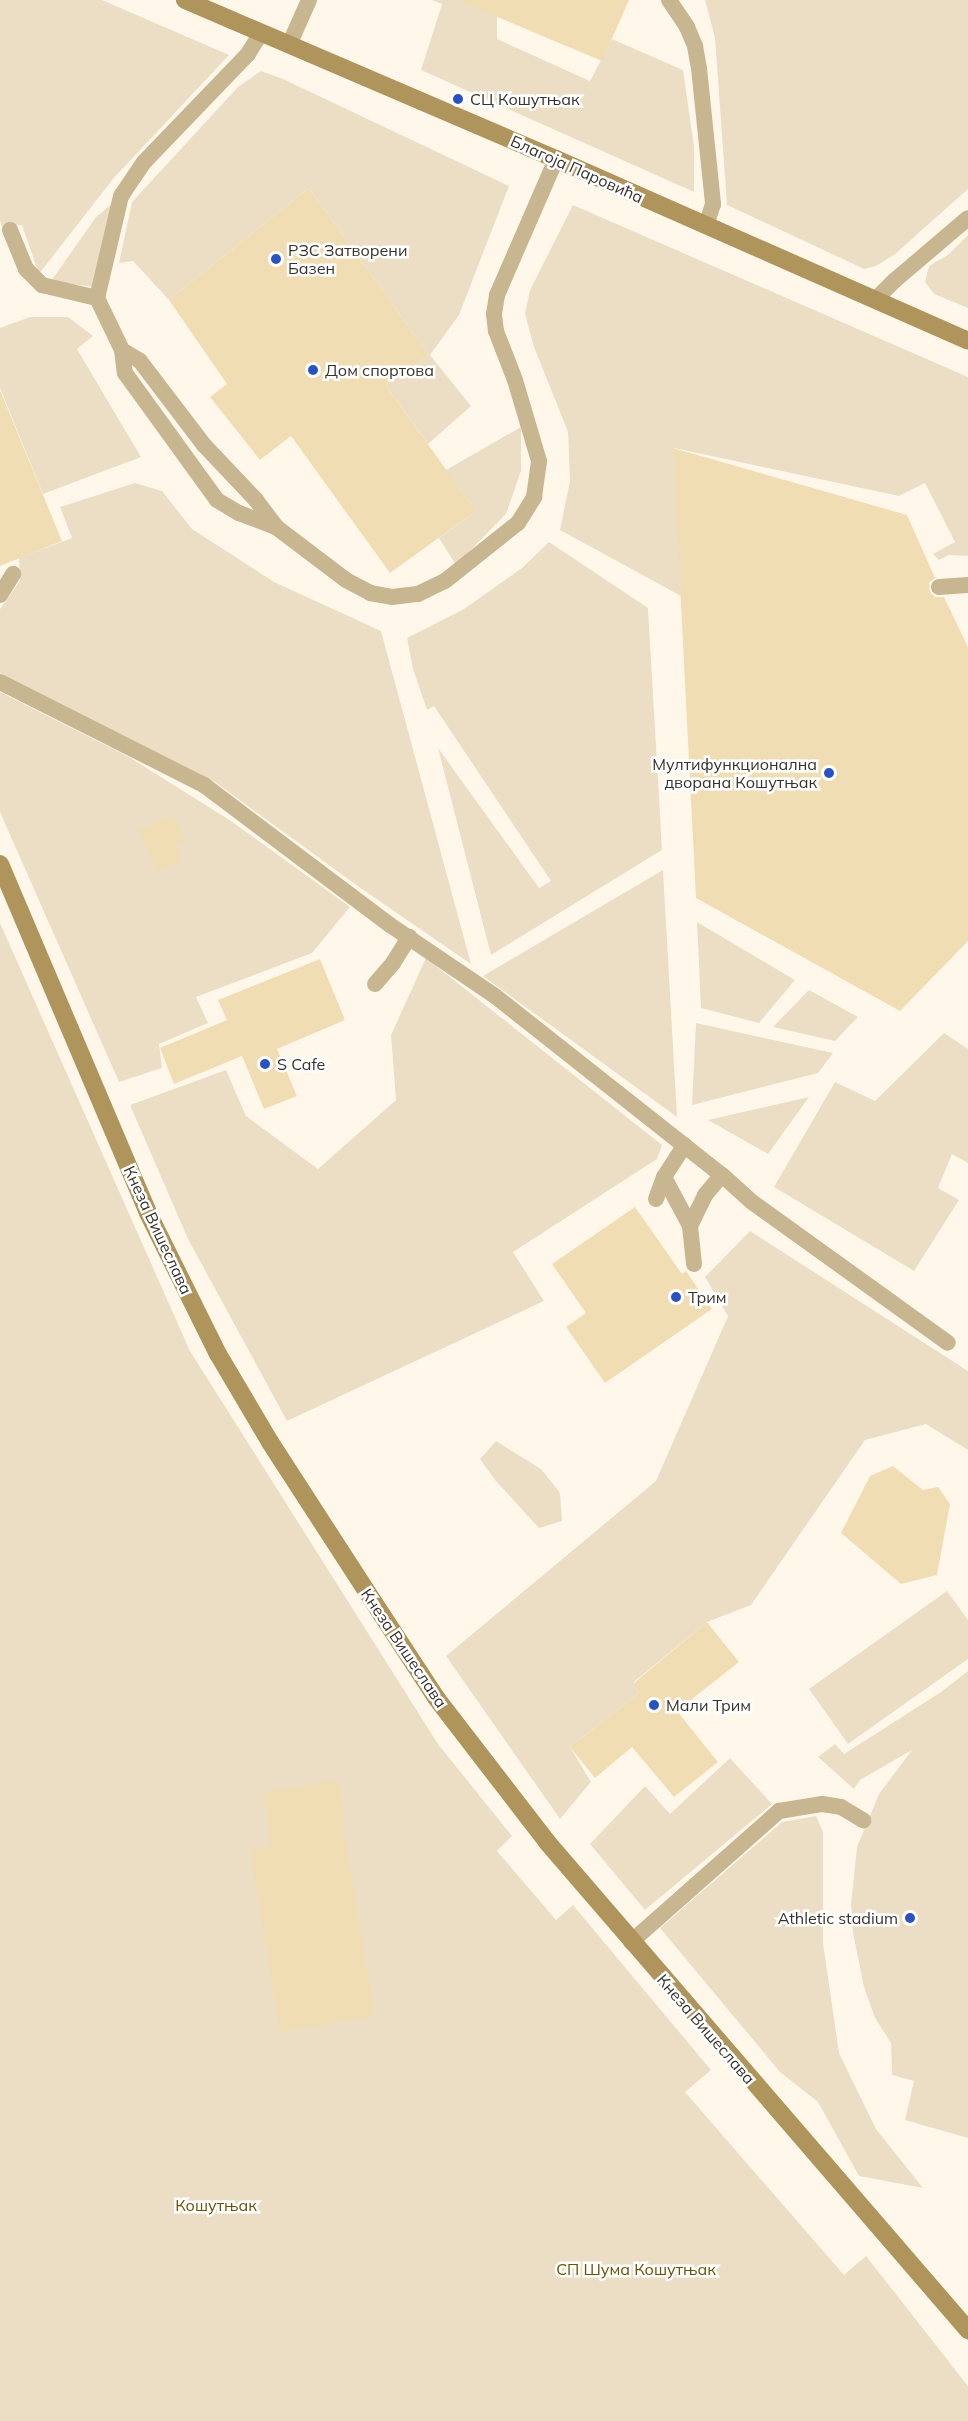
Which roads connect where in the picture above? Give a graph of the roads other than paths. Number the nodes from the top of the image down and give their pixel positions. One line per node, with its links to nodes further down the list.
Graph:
1 (185, 0): 4 (street, Благоја Паровића)
2 (309, 0): 5 (lane)
3 (669, 0): 8 (lane)
4 (261, 33): 5 (street, Благоја Паровића); 10 (lane)
5 (289, 45): 6 (street, Благоја Паровића)
6 (556, 159): 8 (street, Благоја Паровића); 14 (lane)
7 (968, 218): 11 (lane)
8 (706, 226): 11 (street, Благоја Паровића)
9 (10, 230): 10 (lane)
10 (97, 298): 13 (lane)
11 (875, 300): 12 (street, Благоја Паровића)
12 (968, 341)
13 (122, 350): 14 (lane); 14 (lane)
14 (276, 527)
15 (13, 574): 18 (lane)
16 (968, 585): 17 (lane)
17 (939, 587)
18 (0, 595)
19 (0, 682): 21 (lane)
20 (0, 864): 31 (street, Кнеза Вишеслава)
21 (409, 937): 22 (lane); 23 (lane)
22 (375, 984)
23 (685, 1145): 24 (lane); 25 (lane)
24 (722, 1175): 27 (lane); 29 (lane)
25 (664, 1177): 26 (lane); 27 (lane)
26 (656, 1198)
27 (690, 1226): 28 (lane)
28 (694, 1264)
29 (948, 1343)
30 (862, 1820): 31 (lane)
31 (631, 1942): 32 (street, Кнеза Вишеслава)
32 (968, 2330)

